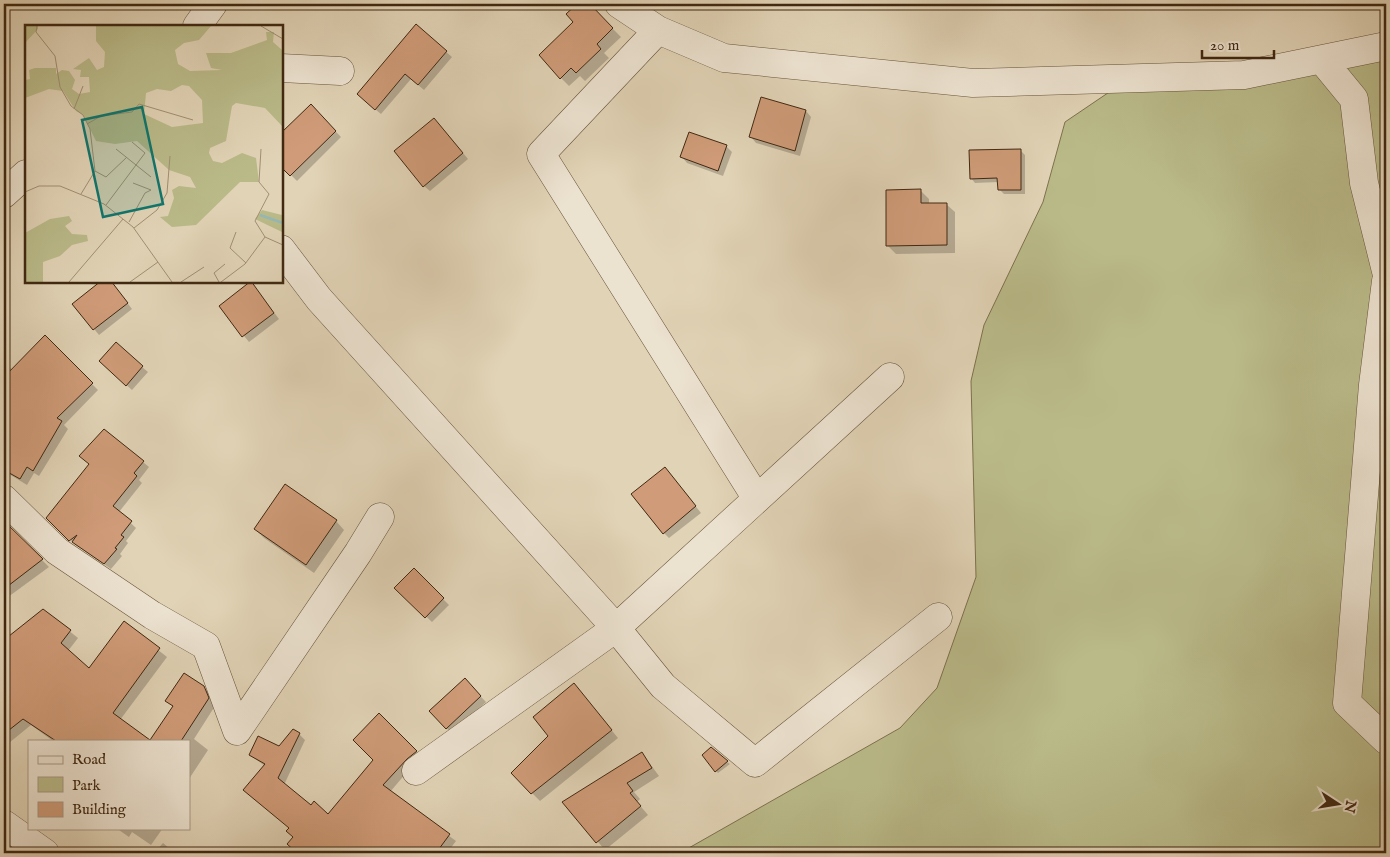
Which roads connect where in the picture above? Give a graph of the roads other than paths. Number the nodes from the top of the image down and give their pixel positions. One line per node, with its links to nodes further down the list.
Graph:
1 (213, 4): 3 (street)
2 (619, 4): 4 (street)
3 (198, 25)
4 (658, 30): 6 (street); 16 (street)
5 (1386, 46): 6 (street)
6 (1322, 60): 12 (street)
7 (282, 68): 8 (street)
8 (340, 70)
9 (25, 175): 10 (street)
10 (4, 194)
11 (282, 251): 19 (street)
12 (1386, 271)
13 (1386, 281): 20 (street)
14 (890, 377): 16 (street)
15 (4, 499): 17 (street)
16 (757, 499): 19 (street)
17 (380, 517)
18 (938, 617): 19 (street)
19 (616, 628): 21 (street)
20 (1386, 740)
21 (416, 771)
22 (4, 824): 23 (street)
23 (45, 853)

